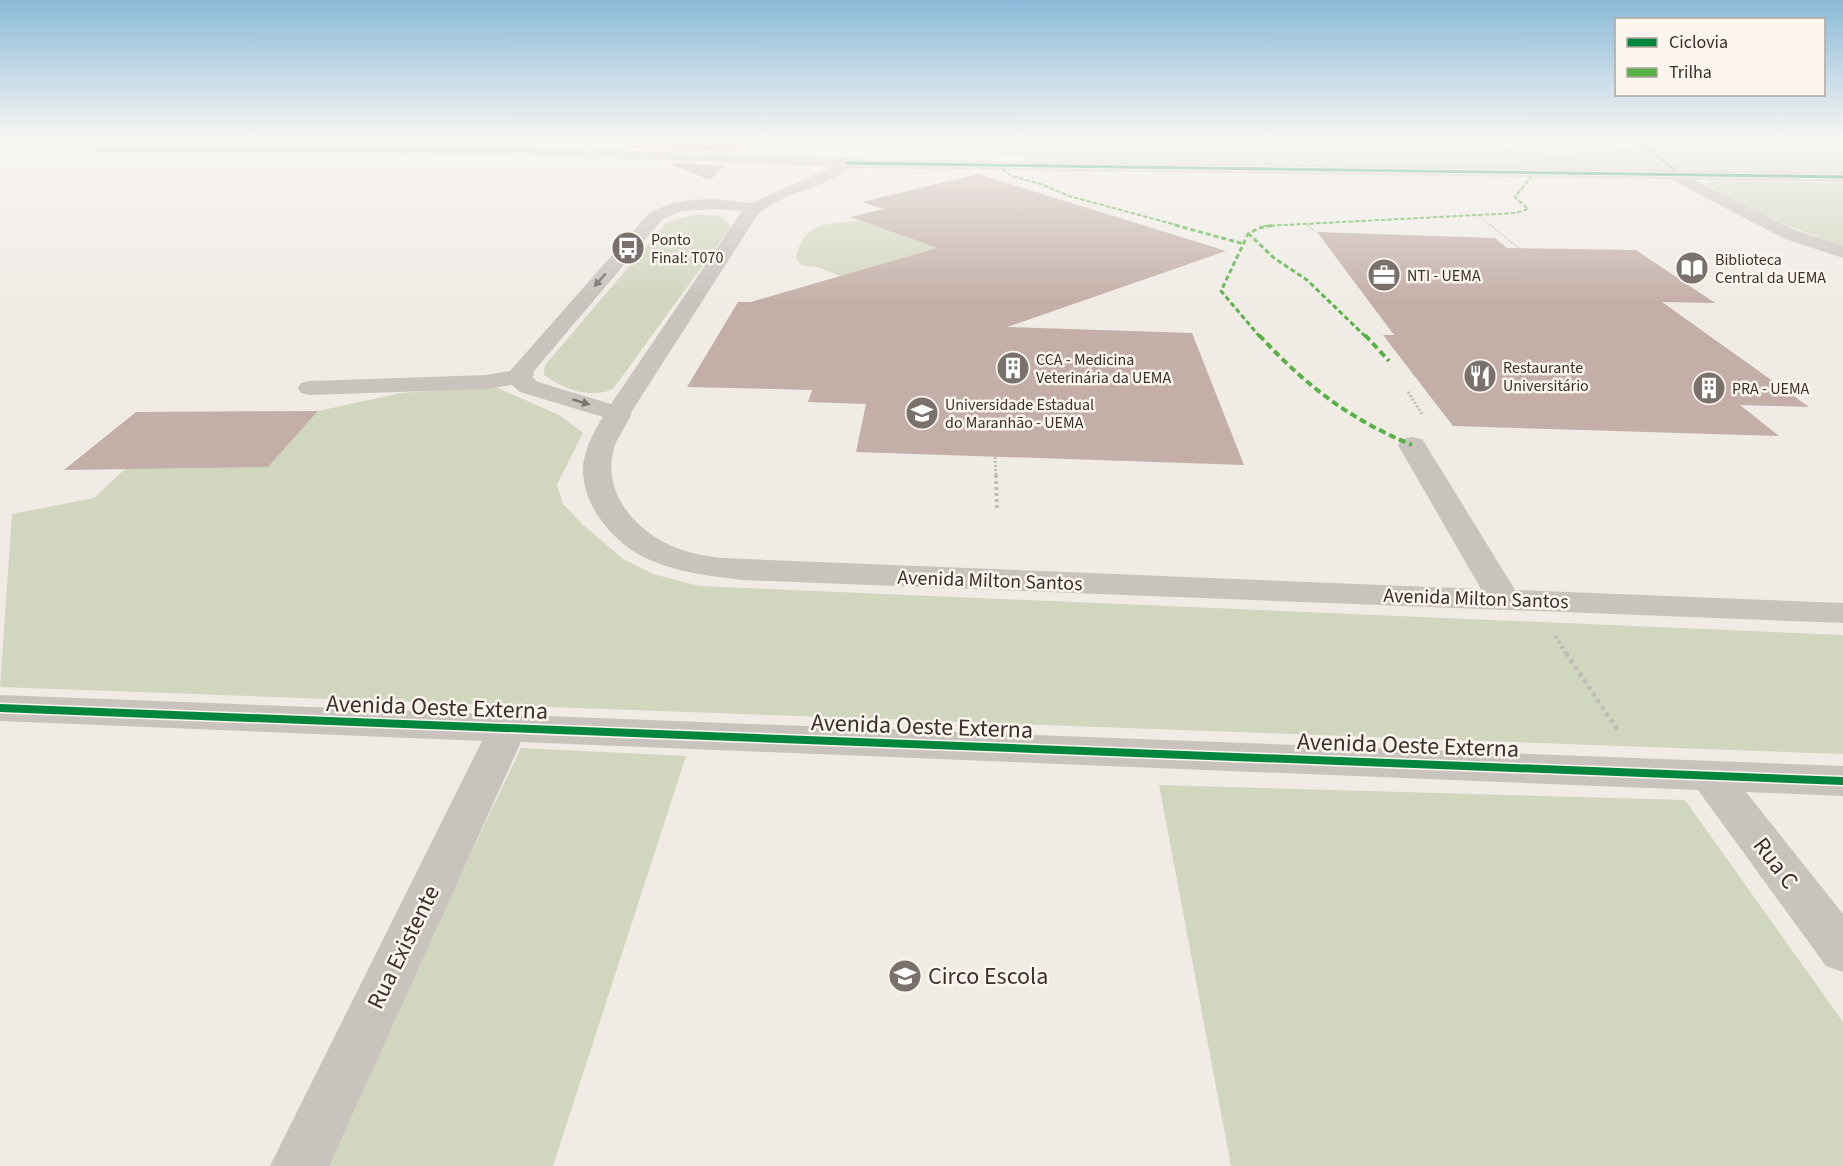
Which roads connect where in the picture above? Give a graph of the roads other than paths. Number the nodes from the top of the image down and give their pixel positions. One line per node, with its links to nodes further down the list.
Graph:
1 (786, 193): 3 (street)
2 (1710, 193): 4 (street)
3 (753, 208): 5 (street, one-way to 5); 7 (street, Avenida Milton Santos)
4 (1843, 252)
5 (520, 377): 6 (street); 7 (street, one-way to 7)
6 (310, 388)
7 (619, 414): 9 (street, Avenida Milton Santos)
8 (1412, 445): 9 (street)
9 (1518, 600): 10 (street, Avenida Milton Santos)
10 (1843, 613)
11 (0, 708): 12 (street, Avenida Oeste Externa)
12 (508, 728): 13 (street, Avenida Oeste Externa); 16 (street, Rua Existente)
13 (1709, 775): 14 (street, Avenida Oeste Externa); 15 (street, Rua C)
14 (1843, 781)
15 (1843, 951)
16 (299, 1166)

